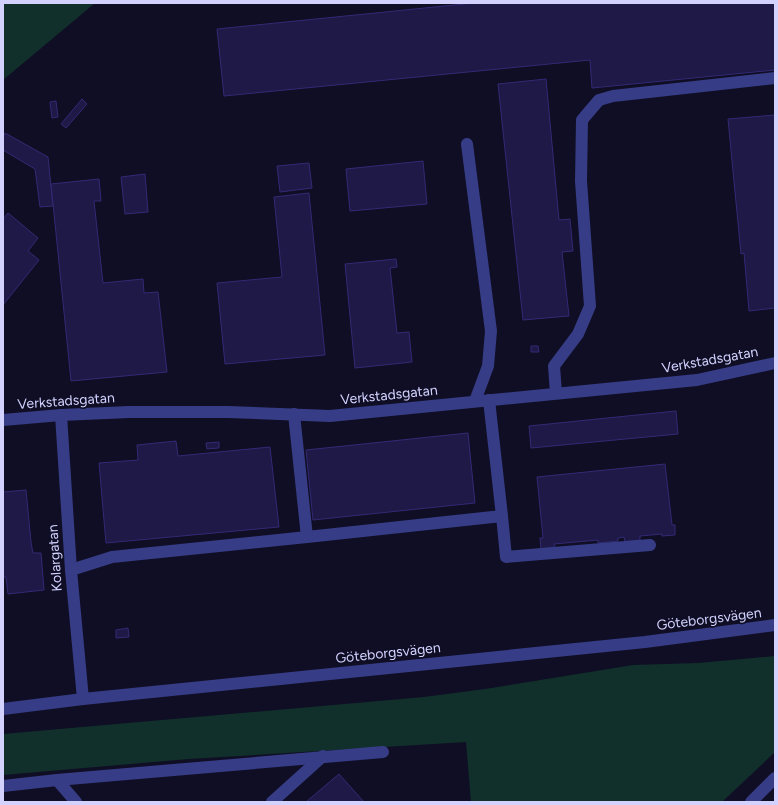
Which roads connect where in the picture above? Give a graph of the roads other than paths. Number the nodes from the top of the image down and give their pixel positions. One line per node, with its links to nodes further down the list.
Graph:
1 (775, 78): 4 (street)
2 (467, 144): 6 (street)
3 (775, 363): 4 (street, Verkstadsgatan)
4 (556, 394): 5 (street, Verkstadsgatan)
5 (489, 400): 6 (street, Verkstadsgatan); 10 (street)
6 (475, 401): 7 (street, Verkstadsgatan)
7 (294, 414): 8 (street, Verkstadsgatan); 11 (street)
8 (60, 415): 9 (street, Verkstadsgatan); 13 (street, Kolargatan)
9 (3, 420)
10 (502, 516): 11 (street); 12 (street)
11 (307, 537): 13 (street)
12 (650, 545)
13 (71, 570): 15 (street, Kolargatan)
14 (775, 625): 15 (street, Göteborgsvägen)
15 (83, 699): 16 (street, Göteborgsvägen)
16 (3, 709)
17 (382, 752): 18 (street)
18 (323, 756): 20 (street); 23 (street)
19 (775, 778): 24 (street)
20 (57, 780): 21 (street); 22 (street)
21 (3, 786)
22 (76, 802)
23 (272, 802)
24 (751, 802)

